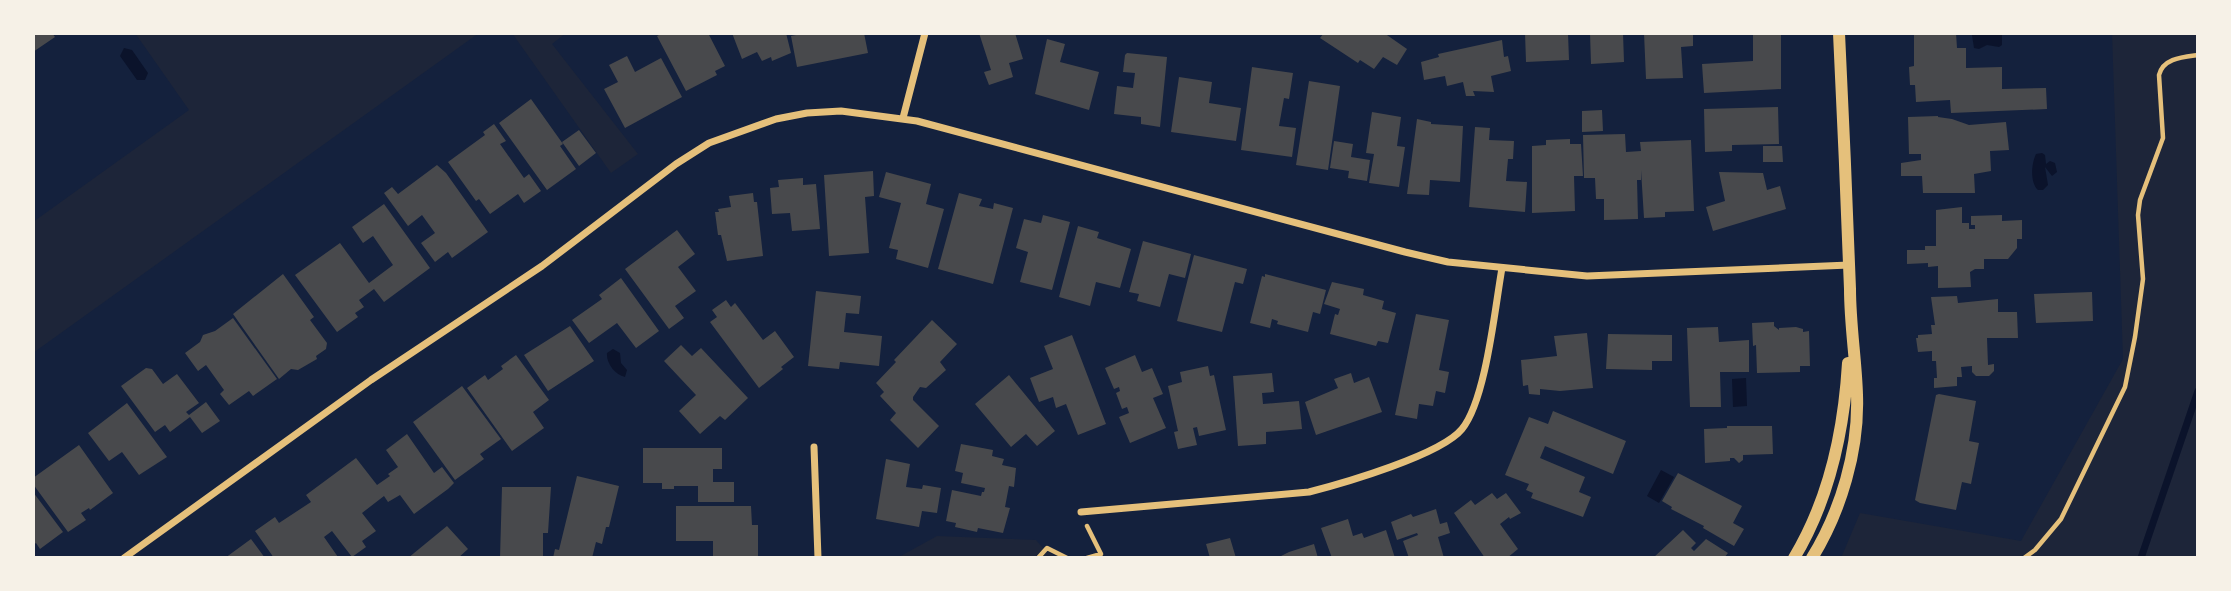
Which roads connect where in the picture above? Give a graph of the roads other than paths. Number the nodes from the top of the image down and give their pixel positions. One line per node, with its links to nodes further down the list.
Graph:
1 (925, 33): 3 (street)
2 (1839, 33): 4 (street)
3 (903, 118): 5 (street); 9 (street)
4 (1849, 265): 5 (street); 6 (street)
5 (1502, 268): 8 (street)
6 (1850, 318): 11 (street); 12 (street)
7 (814, 447): 10 (street)
8 (1081, 512)
9 (124, 558)
10 (818, 558)
11 (1794, 558)
12 (1812, 558)

